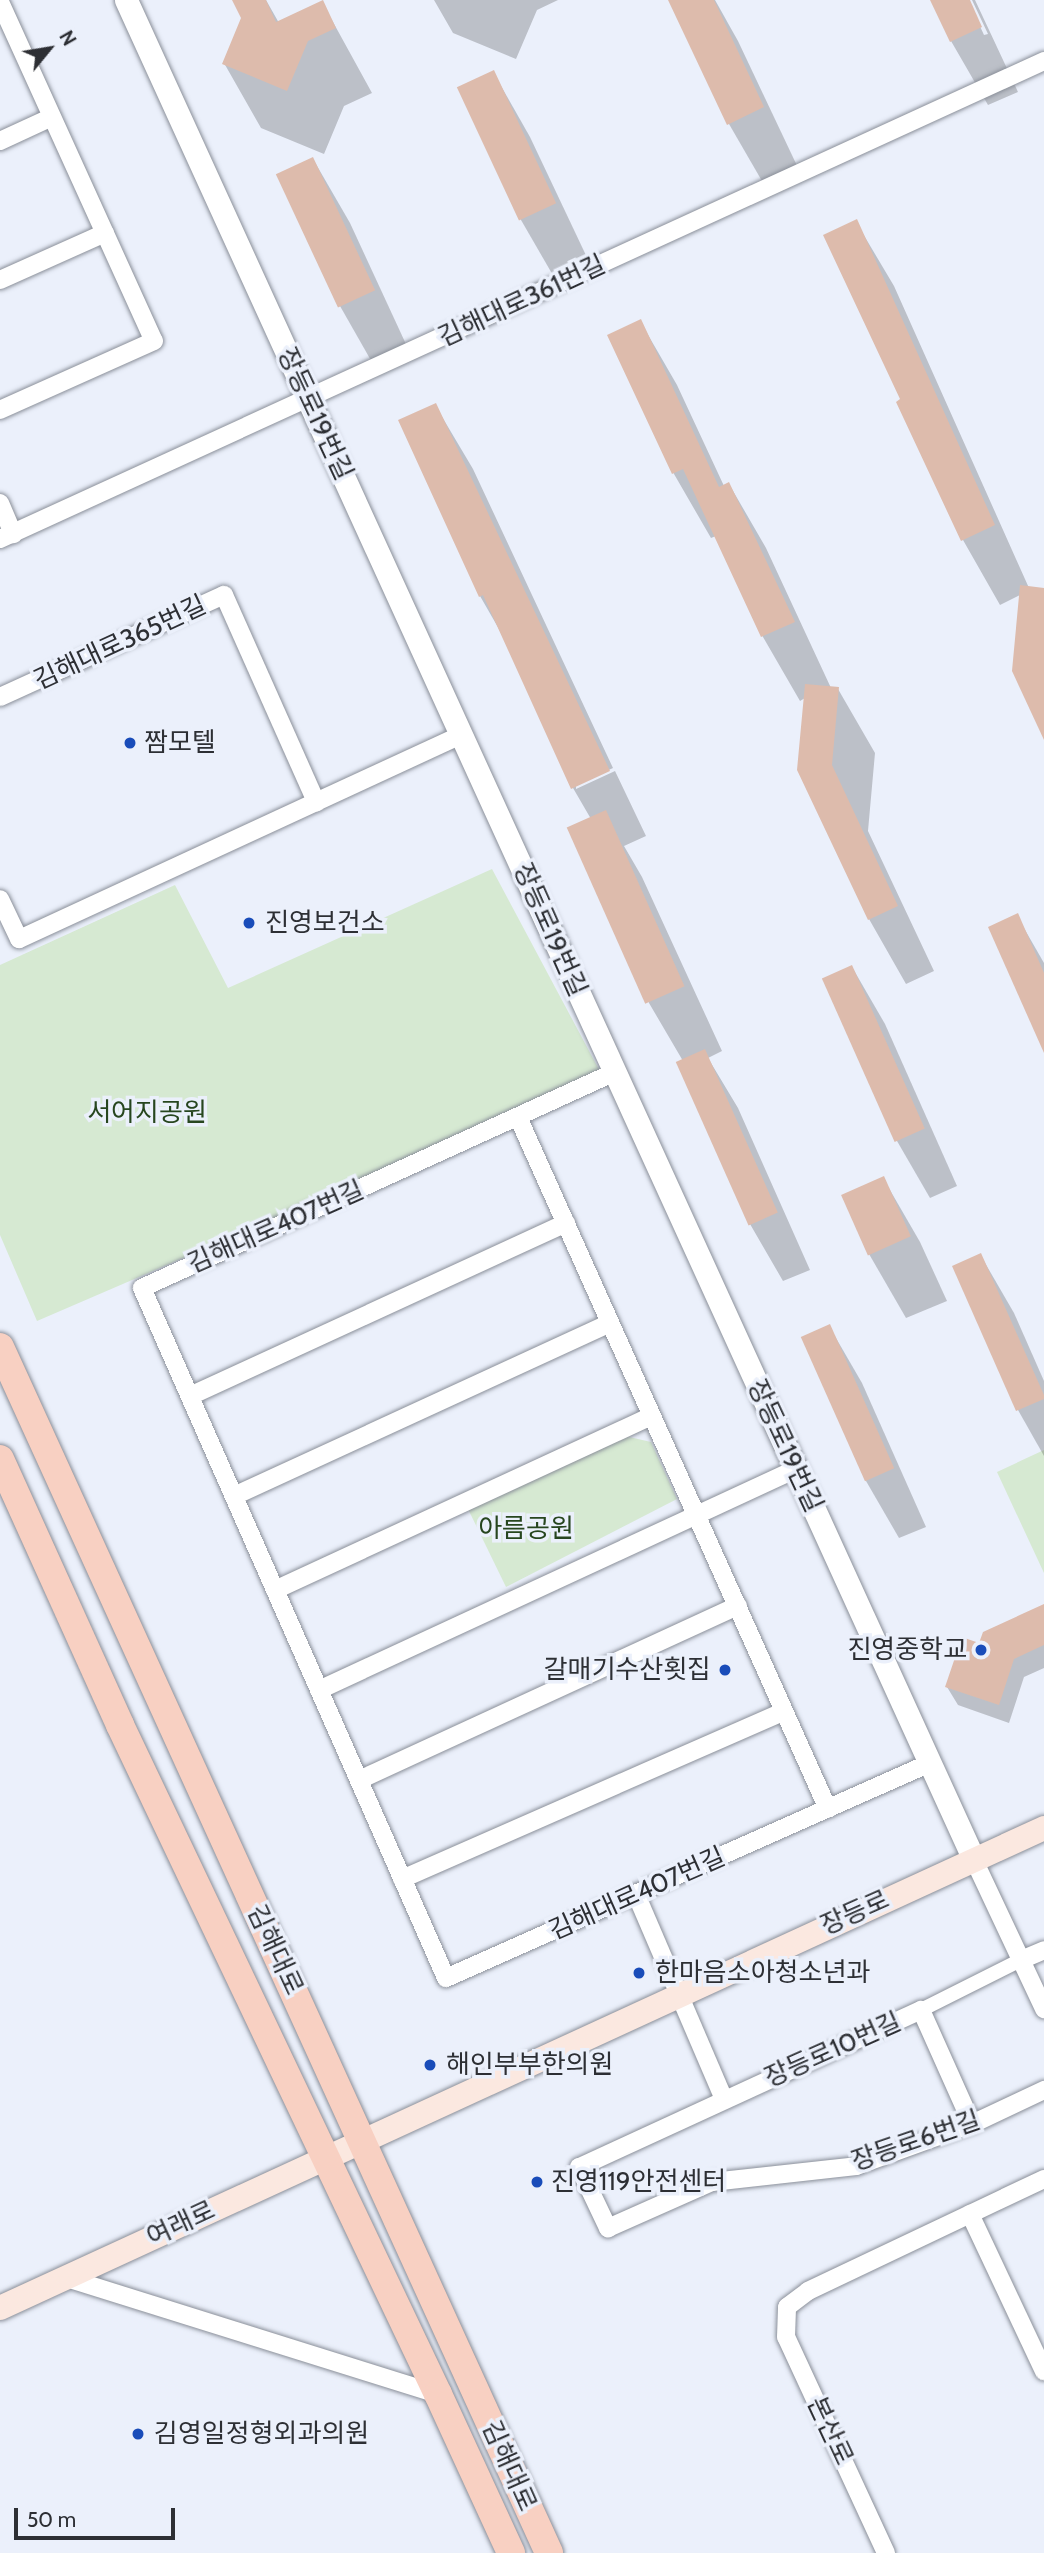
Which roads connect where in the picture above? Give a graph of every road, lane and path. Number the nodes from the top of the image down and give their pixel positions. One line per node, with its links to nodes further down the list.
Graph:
1 (126, 0): 8 (street, 장등로19번길)
2 (2, 13): 4 (street)
3 (1044, 61): 8 (street, 김해대로361번길)
4 (52, 117): 5 (street); 6 (street)
5 (0, 141)
6 (105, 233): 7 (street); 9 (street)
7 (0, 280)
8 (308, 399): 11 (street, 김해대로361번길); 13 (street, 장등로19번길)
9 (0, 410)
10 (0, 503): 11 (street)
11 (6, 537)
12 (0, 698): 14 (street, 김해대로365번길)
13 (461, 735): 14 (street); 16 (street, 장등로19번길)
14 (316, 802): 15 (street)
15 (0, 899)
16 (615, 1072): 17 (street, 김해대로407번길); 24 (street, 장등로19번길)
17 (518, 1117): 18 (street); 21 (street, 김해대로407번길)
18 (566, 1223): 19 (street); 21 (street)
19 (610, 1323): 22 (street); 25 (street)
20 (0, 1347): 46 (main road, 김해대로)
21 (190, 1396): 25 (street, 김해대로407번길)
22 (652, 1416): 26 (street); 27 (street)
23 (0, 1459): 47 (main road, 김해대로)
24 (796, 1469): 26 (street); 31 (street, 장등로19번길)
25 (234, 1496): 27 (street, 김해대로407번길)
26 (697, 1516): 28 (street); 29 (street)
27 (275, 1590): 29 (street, 김해대로407번길)
28 (738, 1606): 30 (street); 32 (street)
29 (319, 1690): 32 (street, 김해대로407번길)
30 (784, 1711): 33 (street); 36 (street)
31 (930, 1763): 33 (street, 김해대로407번길); 35 (street, 장등로19번길)
32 (359, 1780): 36 (street, 김해대로407번길)
33 (828, 1809): 37 (street, 김해대로407번길)
34 (1044, 1828): 35 (main road, 장등로)
35 (974, 1860): 39 (street); 40 (main road, 장등로)
36 (402, 1879): 37 (street, 김해대로407번길)
37 (636, 1894): 40 (street)
38 (1044, 1950): 39 (street, 장등로10번길)
39 (1021, 1960): 41 (street); 42 (street, 장등로10번길)
40 (680, 1993): 44 (street); 46 (main road, 장등로)
41 (1044, 2009)
42 (921, 2010): 44 (street, 장등로10번길); 45 (street)
43 (1044, 2090): 45 (street, 장등로6번길)
44 (724, 2099): 48 (street, 장등로10번길)
45 (972, 2124): 48 (street, 장등로6번길)
46 (362, 2140): 47 (main road, 여래로); 56 (main road, 김해대로)
47 (326, 2157): 51 (main road, 여래로); 54 (main road, 김해대로)
48 (579, 2167)
49 (1044, 2179): 50 (street)
50 (970, 2214): 53 (street); 57 (street, 본산로)
51 (67, 2278): 52 (main road, 여래로); 54 (street)
52 (0, 2308)
53 (1044, 2371)
54 (438, 2394): 55 (main road, 김해대로)
55 (511, 2553)
56 (549, 2553)
57 (886, 2553)

